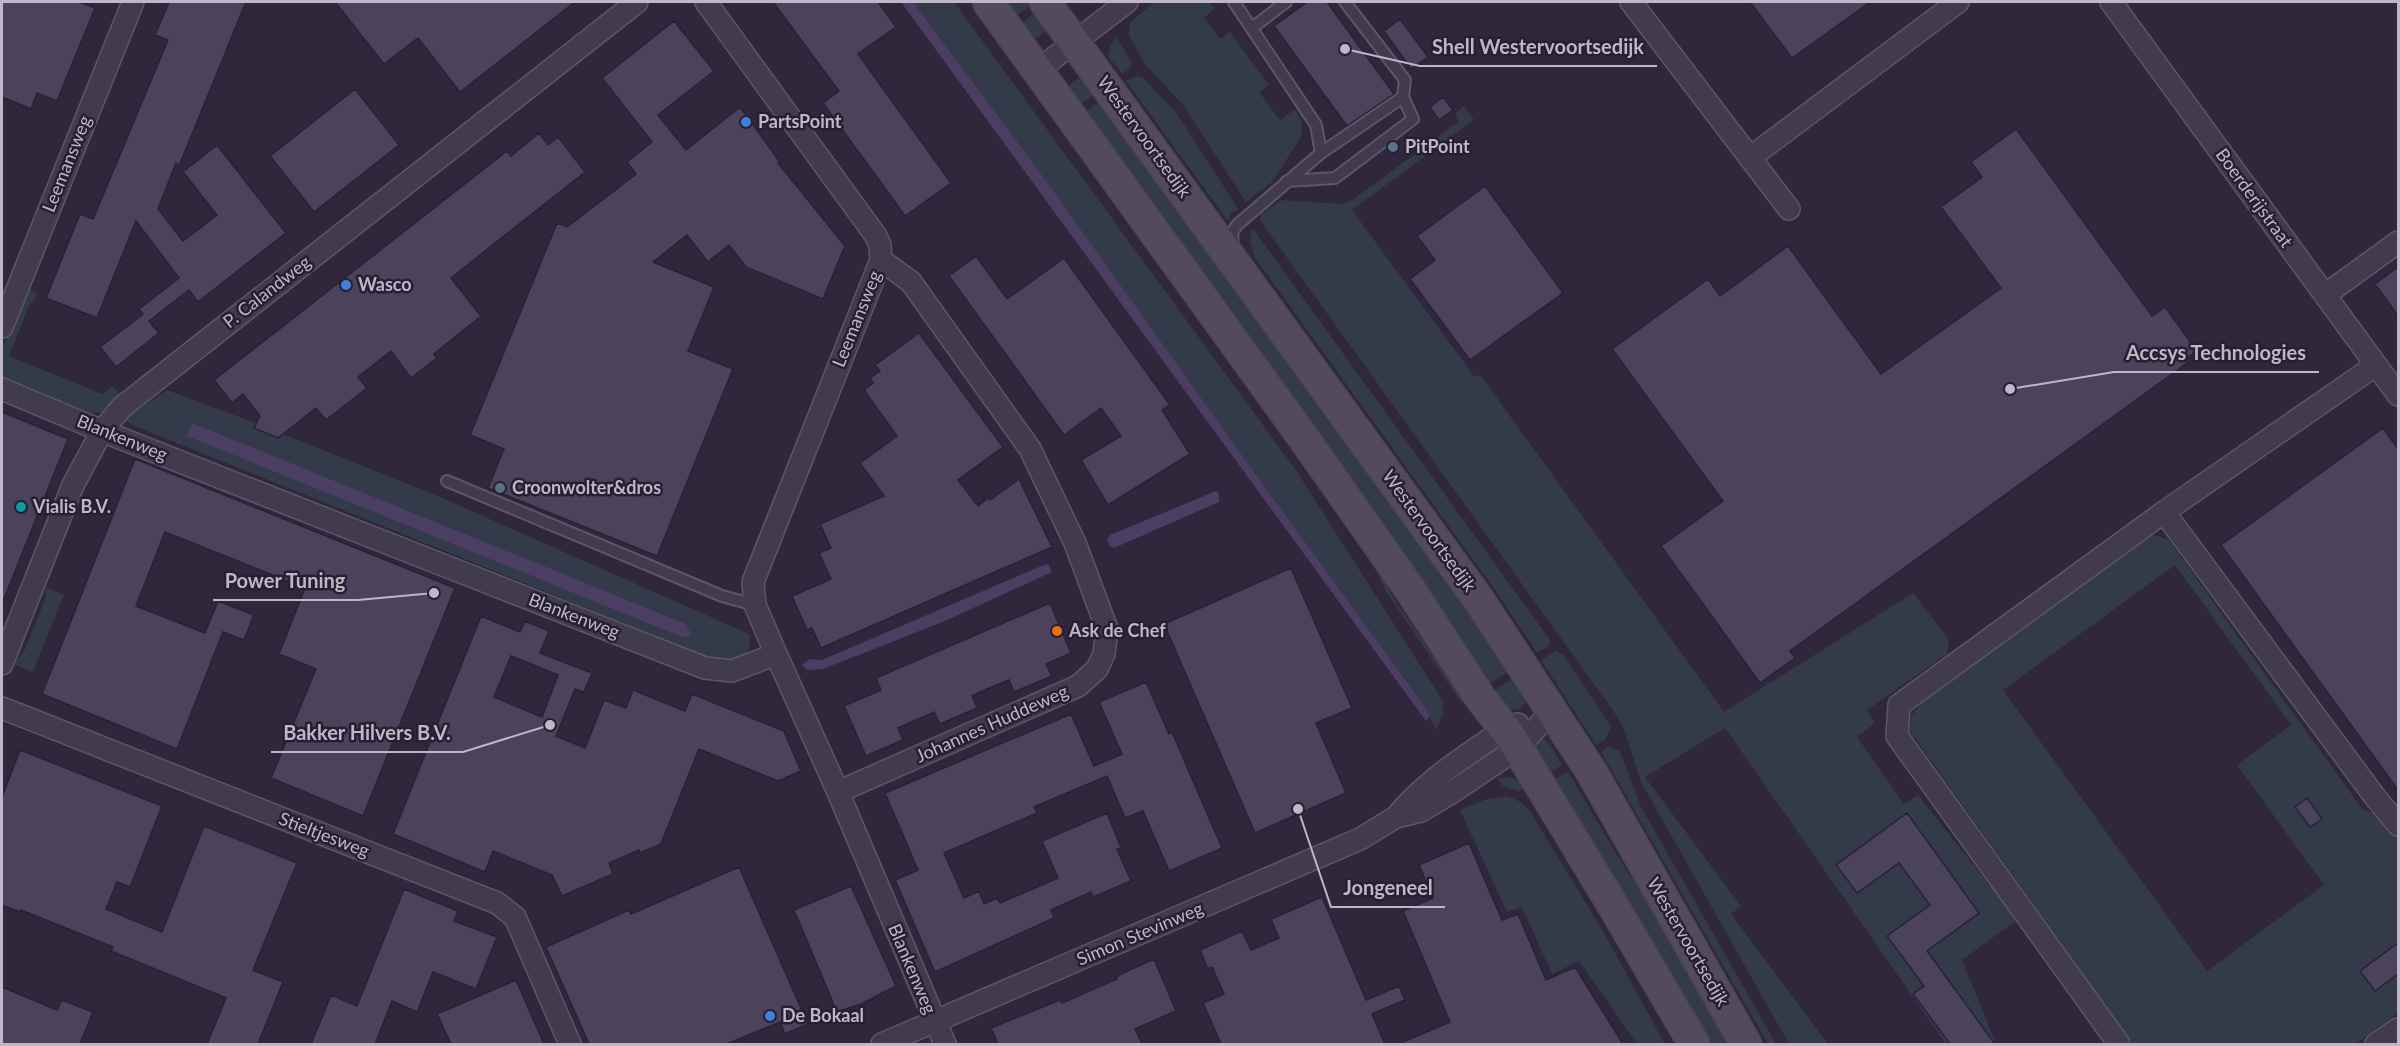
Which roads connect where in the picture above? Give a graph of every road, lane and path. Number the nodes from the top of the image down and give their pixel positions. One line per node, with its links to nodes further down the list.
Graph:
1 (133, 2): 25 (street, Leemansweg)
2 (637, 2): 29 (street, P. Calandweg)
3 (706, 2): 22 (street, Leemansweg)
4 (988, 2): 15 (main road)
5 (1045, 2): 14 (main road, Westervoortsedijk)
6 (1127, 2): 14 (street)
7 (1234, 2): 13 (lane)
8 (1286, 2): 13 (lane)
9 (1345, 2): 16 (lane)
10 (1630, 2): 18 (street)
11 (1958, 2): 18 (street)
12 (2111, 2): 24 (street, Boerderijstraat)
13 (1252, 28): 17 (lane)
14 (1074, 41): 15 (street); 23 (main road, Westervoortsedijk)
15 (1038, 70): 37 (main road)
16 (1403, 97): 17 (lane); 19 (lane)
17 (1321, 153): 19 (lane)
18 (1751, 157): 20 (street)
19 (1287, 181): 23 (lane)
20 (1789, 209)
21 (2398, 242): 24 (street)
22 (880, 260): 32 (street, Leemansweg); 38 (street, Johannes Huddeweg)
23 (1234, 260): 36 (main road, Westervoortsedijk)
24 (2325, 296): 26 (street, Boerderijstraat)
25 (2, 327)
26 (2376, 365): 28 (street, Boerderijstraat); 31 (street)
27 (2, 389): 29 (street, Blankenweg)
28 (2398, 391)
29 (102, 431): 33 (street, Blankenweg); 34 (street, P. Calandweg)
30 (447, 481): 32 (lane)
31 (2164, 512): 40 (street); 48 (street)
32 (755, 605): 33 (street, Leemansweg)
33 (776, 654): 38 (street, Blankenweg)
34 (2, 664)
35 (2, 708): 43 (street, Stieltjesweg)
36 (1552, 711): 37 (street); 47 (main road, Westervoortsedijk)
37 (1511, 738): 39 (street, Simon Stevinweg); 39 (street, Simon Stevinweg); 46 (main road)
38 (838, 792): 41 (street, Blankenweg)
39 (1396, 817): 41 (street, Simon Stevinweg)
40 (2398, 825)
41 (935, 1022): 44 (street, Simon Stevinweg); 45 (street, Blankenweg)
42 (2398, 1029): 49 (street)
43 (570, 1044)
44 (882, 1044)
45 (945, 1044)
46 (1694, 1044)
47 (1746, 1044)
48 (2119, 1044)
49 (2376, 1044)

